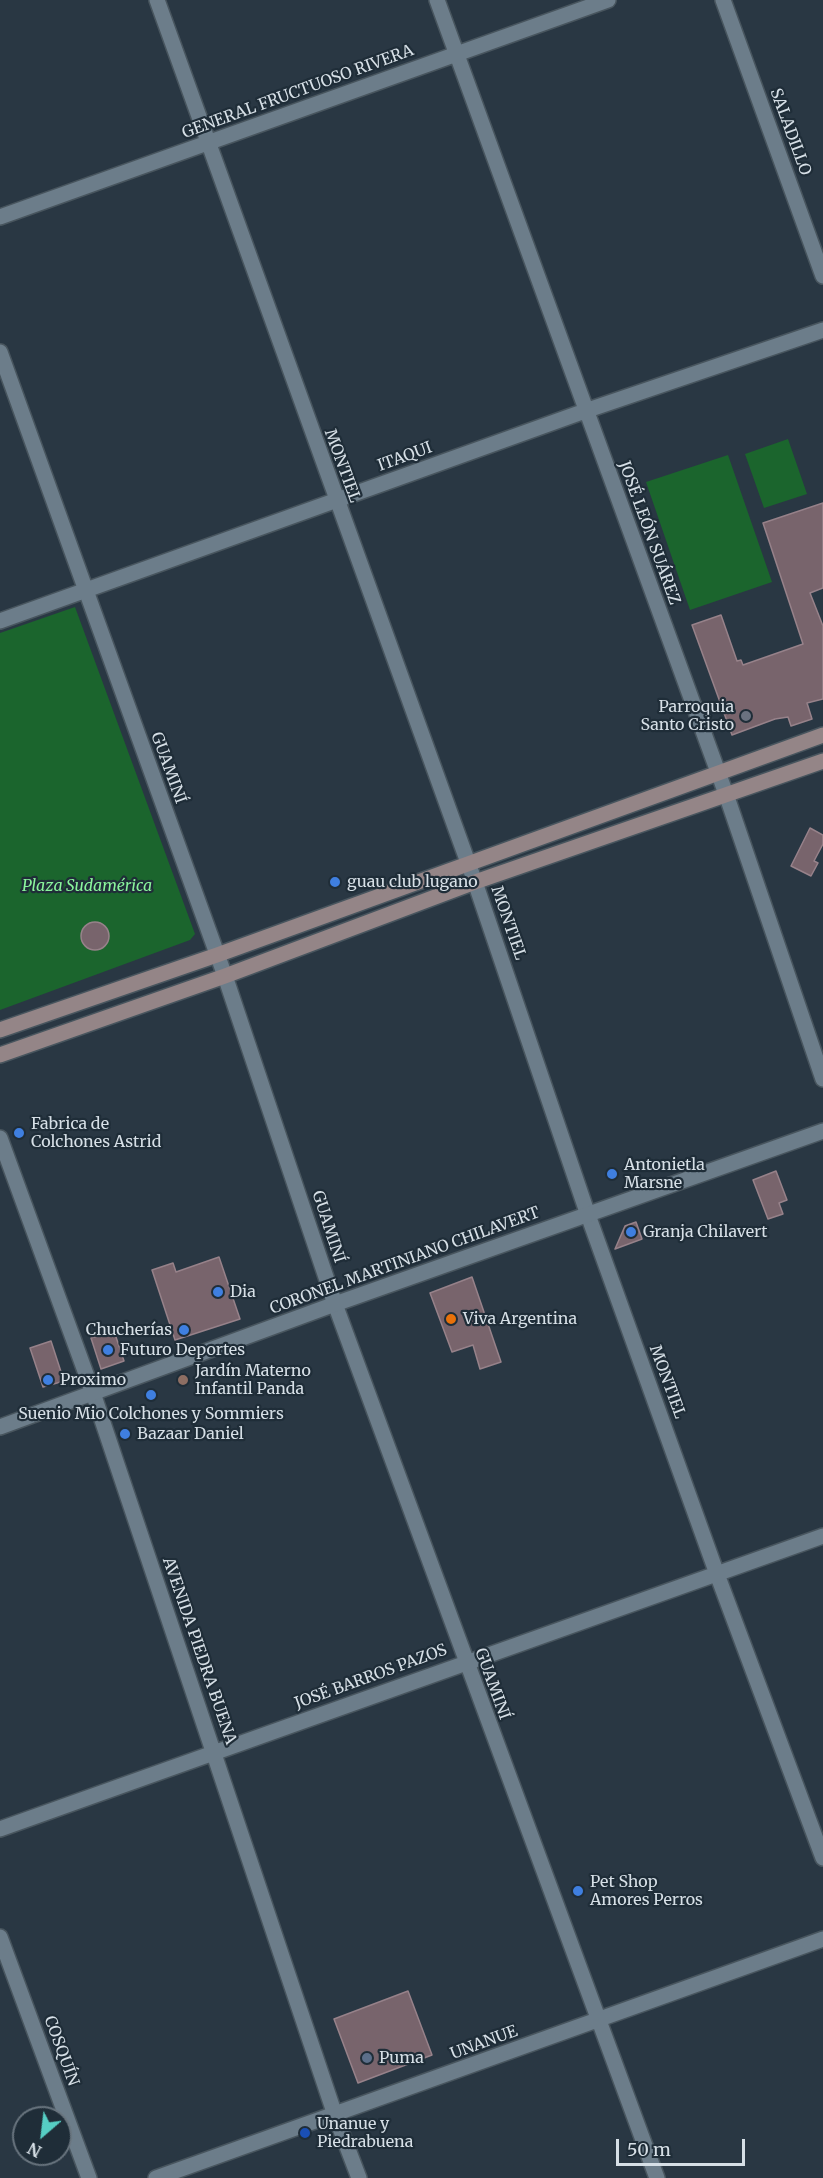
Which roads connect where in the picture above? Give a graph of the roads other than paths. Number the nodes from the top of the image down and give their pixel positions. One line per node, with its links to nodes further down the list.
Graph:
1 (157, 0): 6 (street, MONTIEL)
2 (437, 0): 5 (street, JOSÉ LEÓN SUÁREZ)
3 (608, 0): 5 (street, GENERAL FRUCTUOSO RIVERA)
4 (723, 0): 8 (street, SALADILLO)
5 (456, 55): 6 (street, GENERAL FRUCTUOSO RIVERA); 11 (street, JOSÉ LEÓN SUÁREZ)
6 (208, 143): 7 (street, GENERAL FRUCTUOSO RIVERA); 12 (street, MONTIEL)
7 (0, 217)
8 (823, 276)
9 (823, 330): 11 (street, ITAQUI)
10 (0, 352): 13 (street, GUAMINÍ)
11 (585, 411): 12 (street, ITAQUI); 17 (street, JOSÉ LEÓN SUÁREZ)
12 (336, 501): 13 (street, ITAQUI); 19 (street, MONTIEL)
13 (85, 592): 14 (street, ITAQUI); 21 (street, GUAMINÍ)
14 (0, 621)
15 (823, 735): 17 (main road)
16 (823, 761): 18 (main road)
17 (718, 773): 18 (street, JOSÉ LEÓN SUÁREZ); 19 (main road)
18 (726, 794): 20 (main road); 25 (street, JOSÉ LEÓN SUÁREZ)
19 (467, 863): 20 (street, MONTIEL); 21 (main road)
20 (475, 882): 22 (main road); 28 (street, MONTIEL)
21 (217, 955): 22 (street, GUAMINÍ); 23 (main road)
22 (225, 976): 24 (main road); 29 (street, GUAMINÍ)
23 (0, 1030)
24 (0, 1055)
25 (823, 1079)
26 (823, 1131): 28 (street, CORONEL MARTINIANO CHILAVERT)
27 (0, 1138): 30 (street, AVENIDA PIEDRA BUENA)
28 (588, 1215): 29 (street, CORONEL MARTINIANO CHILAVERT); 33 (street, MONTIEL)
29 (335, 1304): 30 (street, CORONEL MARTINIANO CHILAVERT); 34 (street, GUAMINÍ)
30 (93, 1393): 31 (street, CORONEL MARTINIANO CHILAVERT); 35 (street, AVENIDA PIEDRA BUENA)
31 (0, 1427)
32 (823, 1536): 33 (street, JOSÉ BARROS PAZOS)
33 (717, 1574): 34 (street, JOSÉ BARROS PAZOS); 37 (street, MONTIEL)
34 (465, 1662): 35 (street, JOSÉ BARROS PAZOS); 40 (street, GUAMINÍ)
35 (214, 1752): 36 (street, JOSÉ BARROS PAZOS); 41 (street, AVENIDA PIEDRA BUENA)
36 (0, 1829)
37 (823, 1858)
38 (0, 1936): 42 (street, COSQUÍN)
39 (823, 1940): 40 (street, UNANUE)
40 (600, 2020): 41 (street, UNANUE); 45 (street, GUAMINÍ)
41 (335, 2115): 43 (street, UNANUE); 44 (street, AVENIDA PIEDRA BUENA)
42 (89, 2178)
43 (156, 2178)
44 (359, 2178)
45 (657, 2178)

